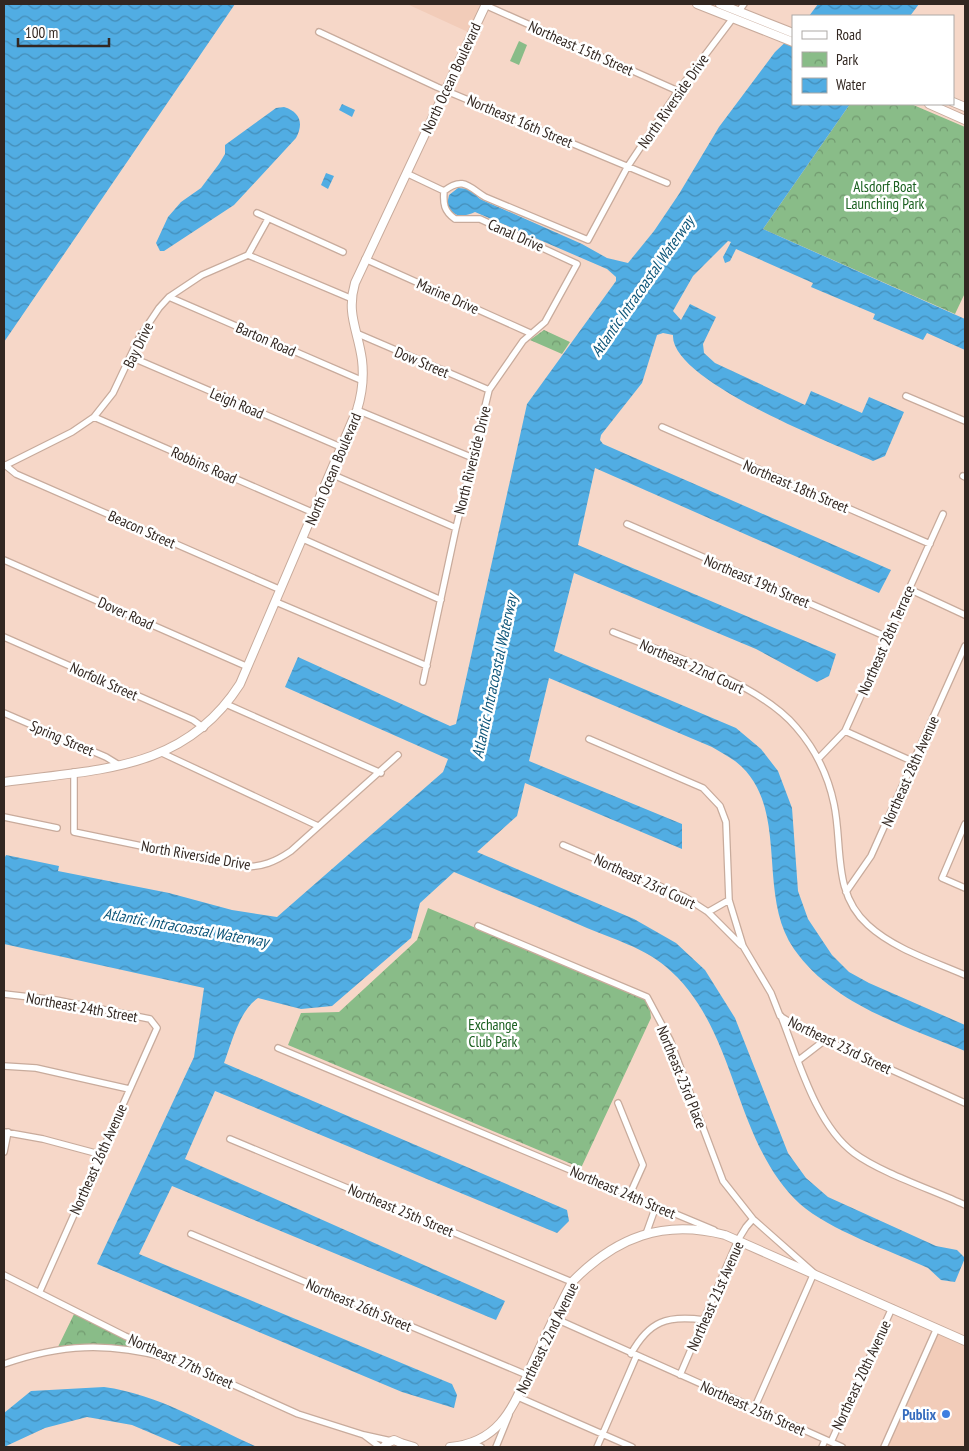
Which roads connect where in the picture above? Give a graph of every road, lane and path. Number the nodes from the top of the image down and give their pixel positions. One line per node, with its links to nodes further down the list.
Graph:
1 (485, 4): 8 (main road, North Ocean Boulevard); 9 (street, Northeast 15th Street)
2 (697, 4): 5 (main road)
3 (720, 4): 4 (main road)
4 (741, 7): 7 (main road)
5 (733, 18): 7 (main road); 9 (street, North Riverside Drive)
6 (319, 32): 8 (street, Northeast 16th Street)
7 (790, 36)
8 (445, 90): 12 (street, Northeast 16th Street); 13 (main road, North Ocean Boulevard)
9 (678, 91): 12 (street, North Riverside Drive)
10 (931, 105): 11 (main road)
11 (965, 120)
12 (628, 166): 14 (street, Northeast 16th Street); 18 (street, North Riverside Drive)
13 (406, 173): 15 (street); 21 (main road, North Ocean Boulevard)
14 (667, 183)
15 (444, 191): 18 (street, Canal Drive); 22 (street, Canal Drive)
16 (257, 213): 17 (street)
17 (268, 219): 19 (street); 20 (street)
18 (588, 240)
19 (344, 252)
20 (248, 255): 23 (street, Bay Drive); 24 (street)
21 (365, 259): 24 (main road, North Ocean Boulevard); 26 (street, Marine Drive)
22 (577, 264): 26 (street, North Riverside Drive)
23 (170, 297): 27 (street, Bay Drive); 28 (street, Barton Road)
24 (350, 298): 25 (main road, North Ocean Boulevard)
25 (356, 333): 28 (main road, North Ocean Boulevard); 29 (street, Dow Street)
26 (530, 333): 29 (street, North Riverside Drive)
27 (131, 357): 32 (street, Bay Drive); 35 (street, Leigh Road)
28 (363, 381): 31 (main road, North Ocean Boulevard)
29 (489, 390): 36 (street, North Riverside Drive)
30 (906, 396): 33 (street)
31 (357, 410): 35 (main road, North Ocean Boulevard); 36 (street)
32 (94, 417): 37 (street, Bay Drive); 39 (street, Robbins Road)
33 (965, 421)
34 (662, 428): 44 (street, Northeast 18th Street)
35 (343, 448): 38 (main road, North Ocean Boulevard)
36 (473, 458): 42 (street, North Riverside Drive)
37 (4, 466): 47 (street, Beacon Street)
38 (331, 474): 39 (main road, North Ocean Boulevard); 42 (street)
39 (314, 513): 43 (main road, North Ocean Boulevard)
40 (943, 514): 44 (street, Northeast 28th Terrace)
41 (627, 524): 53 (street, Northeast 19th Street)
42 (456, 528): 48 (street, North Riverside Drive)
43 (303, 539): 47 (main road, North Ocean Boulevard); 48 (street)
44 (930, 544): 46 (street, Northeast 28th Terrace)
45 (4, 560): 56 (street, Dover Road)
46 (909, 589): 50 (street); 53 (street, Northeast 28th Terrace)
47 (281, 590): 49 (main road, North Ocean Boulevard)
48 (441, 600): 55 (street, North Riverside Drive)
49 (276, 602): 55 (street); 56 (main road, North Ocean Boulevard)
50 (965, 615)
51 (613, 632): 65 (street, Northeast 22nd Court)
52 (4, 637): 60 (street, Norfolk Street)
53 (888, 637): 61 (street, Northeast 28th Terrace)
54 (965, 646): 66 (street, Northeast 28th Avenue)
55 (427, 666): 57 (street, North Riverside Drive)
56 (248, 667): 58 (main road, North Ocean Boulevard)
57 (423, 682)
58 (226, 704): 60 (main road, North Ocean Boulevard); 69 (street)
59 (4, 713): 67 (street, Spring Street)
60 (204, 728): 63 (main road, North Ocean Boulevard)
61 (845, 731): 65 (street, Northeast 28th Terrace); 66 (street)
62 (589, 739): 79 (street, Northeast 23rd Street)
63 (162, 753): 67 (main road, North Ocean Boulevard); 73 (street)
64 (398, 755): 69 (street, North Riverside Drive)
65 (819, 758): 78 (street, Northeast 22nd Court)
66 (914, 762): 78 (street, Northeast 28th Avenue)
67 (119, 765): 68 (main road, North Ocean Boulevard)
68 (74, 772): 70 (main road, North Ocean Boulevard); 73 (street, North Riverside Drive)
69 (381, 773): 73 (street, North Riverside Drive)
70 (4, 782)
71 (4, 817): 74 (street)
72 (965, 824): 75 (street)
73 (318, 826)
74 (57, 828)
75 (962, 838): 77 (street)
76 (563, 845): 80 (street, Northeast 23rd Court)
77 (965, 888)
78 (846, 892): 83 (street, Northeast 22nd Court)
79 (729, 900): 80 (street); 82 (street, Northeast 23rd Street)
80 (708, 912): 82 (street, Northeast 23rd Court)
81 (478, 926): 101 (street, Northeast 23rd Place)
82 (743, 946): 85 (street, Northeast 23rd Street)
83 (965, 975)
84 (4, 994): 86 (street, Northeast 24th Street)
85 (780, 1016): 87 (street, Northeast 23rd Street); 89 (street)
86 (156, 1028): 91 (street, Northeast 26th Avenue)
87 (825, 1040): 89 (street); 93 (street, Northeast 23rd Street)
88 (278, 1048): 98 (street, Northeast 24th Street)
89 (798, 1060): 99 (street)
90 (4, 1066): 91 (street)
91 (129, 1090): 97 (street, Northeast 26th Avenue)
92 (618, 1103): 98 (street)
93 (965, 1103)
94 (6, 1132): 96 (street); 97 (street)
95 (230, 1139): 108 (street, Northeast 25th Street)
96 (4, 1152)
97 (99, 1154): 109 (street, Northeast 26th Avenue)
98 (630, 1194): 100 (street, Northeast 24th Street)
99 (965, 1205)
100 (656, 1206): 103 (street); 104 (street, Northeast 24th Street)
101 (754, 1219): 105 (street, Northeast 21st Avenue); 106 (street, Northeast 23rd Place)
102 (190, 1234): 118 (street, Northeast 26th Street)
103 (646, 1234): 104 (main road, Northeast 22nd Avenue); 108 (main road, Northeast 22nd Avenue)
104 (725, 1235): 105 (main road, Northeast 24th Street)
105 (738, 1240): 106 (main road, Northeast 24th Street); 112 (street, Northeast 21st Avenue)
106 (814, 1273): 110 (main road, Northeast 24th Street); 121 (street)
107 (4, 1275): 109 (street, Northeast 27th Street)
108 (572, 1282): 111 (main road, Northeast 22nd Avenue)
109 (40, 1291): 116 (street, Northeast 27th Street)
110 (892, 1308): 113 (main road, Northeast 24th Street); 126 (street, Northeast 20th Avenue)
111 (554, 1318): 115 (street, Northeast 25th Street); 118 (main road, Northeast 22nd Avenue)
112 (704, 1320): 115 (street); 119 (street, Northeast 21st Avenue)
113 (937, 1328): 114 (main road, Northeast 24th Street); 139 (street)
114 (965, 1341)
115 (633, 1356): 119 (street, Northeast 25th Street); 123 (street)
116 (186, 1363): 117 (street); 124 (street, Northeast 27th Street)
117 (4, 1364)
118 (527, 1375): 120 (main road, Northeast 22nd Avenue)
119 (680, 1376): 121 (street, Northeast 25th Street)
120 (518, 1397): 122 (main road, Northeast 22nd Avenue); 123 (street)
121 (754, 1409): 126 (street, Northeast 25th Street)
122 (509, 1413): 127 (main road); 134 (street, Northeast 22nd Avenue)
123 (602, 1434): 135 (street); 136 (street)
124 (364, 1436): 125 (street, Northeast 27th Street); 129 (street, Northeast 27th Street)
125 (391, 1441): 128 (main road); 130 (main road)
126 (828, 1441): 137 (street, Northeast 20th Avenue); 138 (street, Northeast 25th Street)
127 (472, 1444): 132 (main road); 133 (street)
128 (402, 1445): 131 (main road)
129 (380, 1447)
130 (384, 1447)
131 (414, 1447)
132 (450, 1447)
133 (481, 1447)
134 (496, 1447)
135 (597, 1447)
136 (632, 1447)
137 (822, 1447)
138 (842, 1447)
139 (884, 1447)

